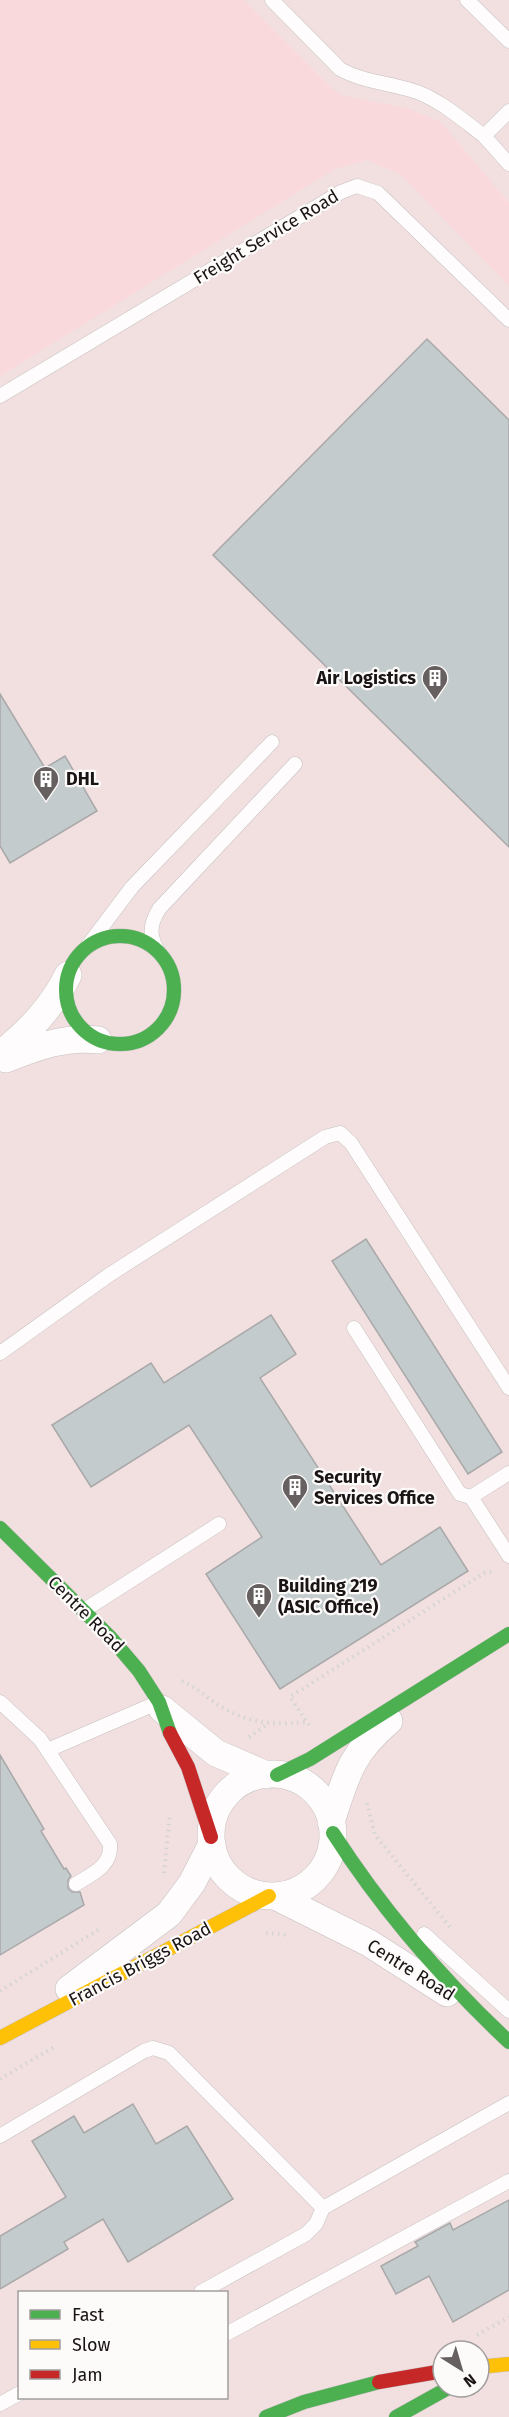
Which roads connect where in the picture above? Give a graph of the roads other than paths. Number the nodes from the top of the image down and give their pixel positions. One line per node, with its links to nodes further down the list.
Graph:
1 (272, 0): 5 (lane)
2 (467, 0): 3 (lane)
3 (509, 41)
4 (509, 111): 5 (lane)
5 (484, 136): 6 (lane)
6 (509, 164)
7 (509, 320): 8 (lane, Freight Service Road)
8 (0, 396)
9 (272, 742): 11 (lane)
10 (295, 764): 12 (lane)
11 (86, 948): 12 (street); 13 (street)
12 (159, 953): 14 (street)
13 (68, 975): 14 (street); 15 (street)
14 (98, 1040): 16 (street)
15 (0, 1055)
16 (0, 1061)
17 (354, 1328): 21 (lane)
18 (0, 1353): 19 (lane)
19 (509, 1388)
20 (509, 1473): 21 (lane)
21 (471, 1497): 24 (lane)
22 (219, 1524): 25 (lane)
23 (0, 1528): 25 (street, Centre Road)
24 (509, 1556)
25 (83, 1611): 29 (street, Centre Road)
26 (509, 1634): 27 (street)
27 (446, 1674): 31 (street); 32 (street)
28 (0, 1702): 30 (lane)
29 (160, 1706): 30 (lane); 31 (street, Centre Road); 33 (street, Centre Road)
30 (48, 1750): 34 (lane)
31 (272, 1775): 32 (street); 33 (street)
32 (332, 1827): 35 (street, Centre Road); 36 (street)
33 (211, 1840): 36 (street); 38 (street, Francis Briggs Road)
34 (76, 1884)
35 (373, 1895): 37 (street, Centre Road); 37 (lane)
36 (272, 1896): 37 (street, Centre Road); 38 (street, Francis Briggs Road)
37 (497, 2009): 39 (street, Centre Road)
38 (5, 2035)
39 (509, 2042)
40 (509, 2103): 43 (lane)
41 (0, 2136): 43 (lane)
42 (509, 2181): 45 (lane)
43 (323, 2208): 44 (lane)
44 (203, 2291)
45 (228, 2333)
46 (509, 2354): 47 (street)
47 (491, 2363)
48 (509, 2364): 49 (street, bridge)
49 (491, 2367)
50 (431, 2373): 54 (street, bridge)
51 (18, 2394): 53 (lane)
52 (431, 2398): 55 (street)
53 (0, 2404)
54 (266, 2417)
55 (396, 2417)

